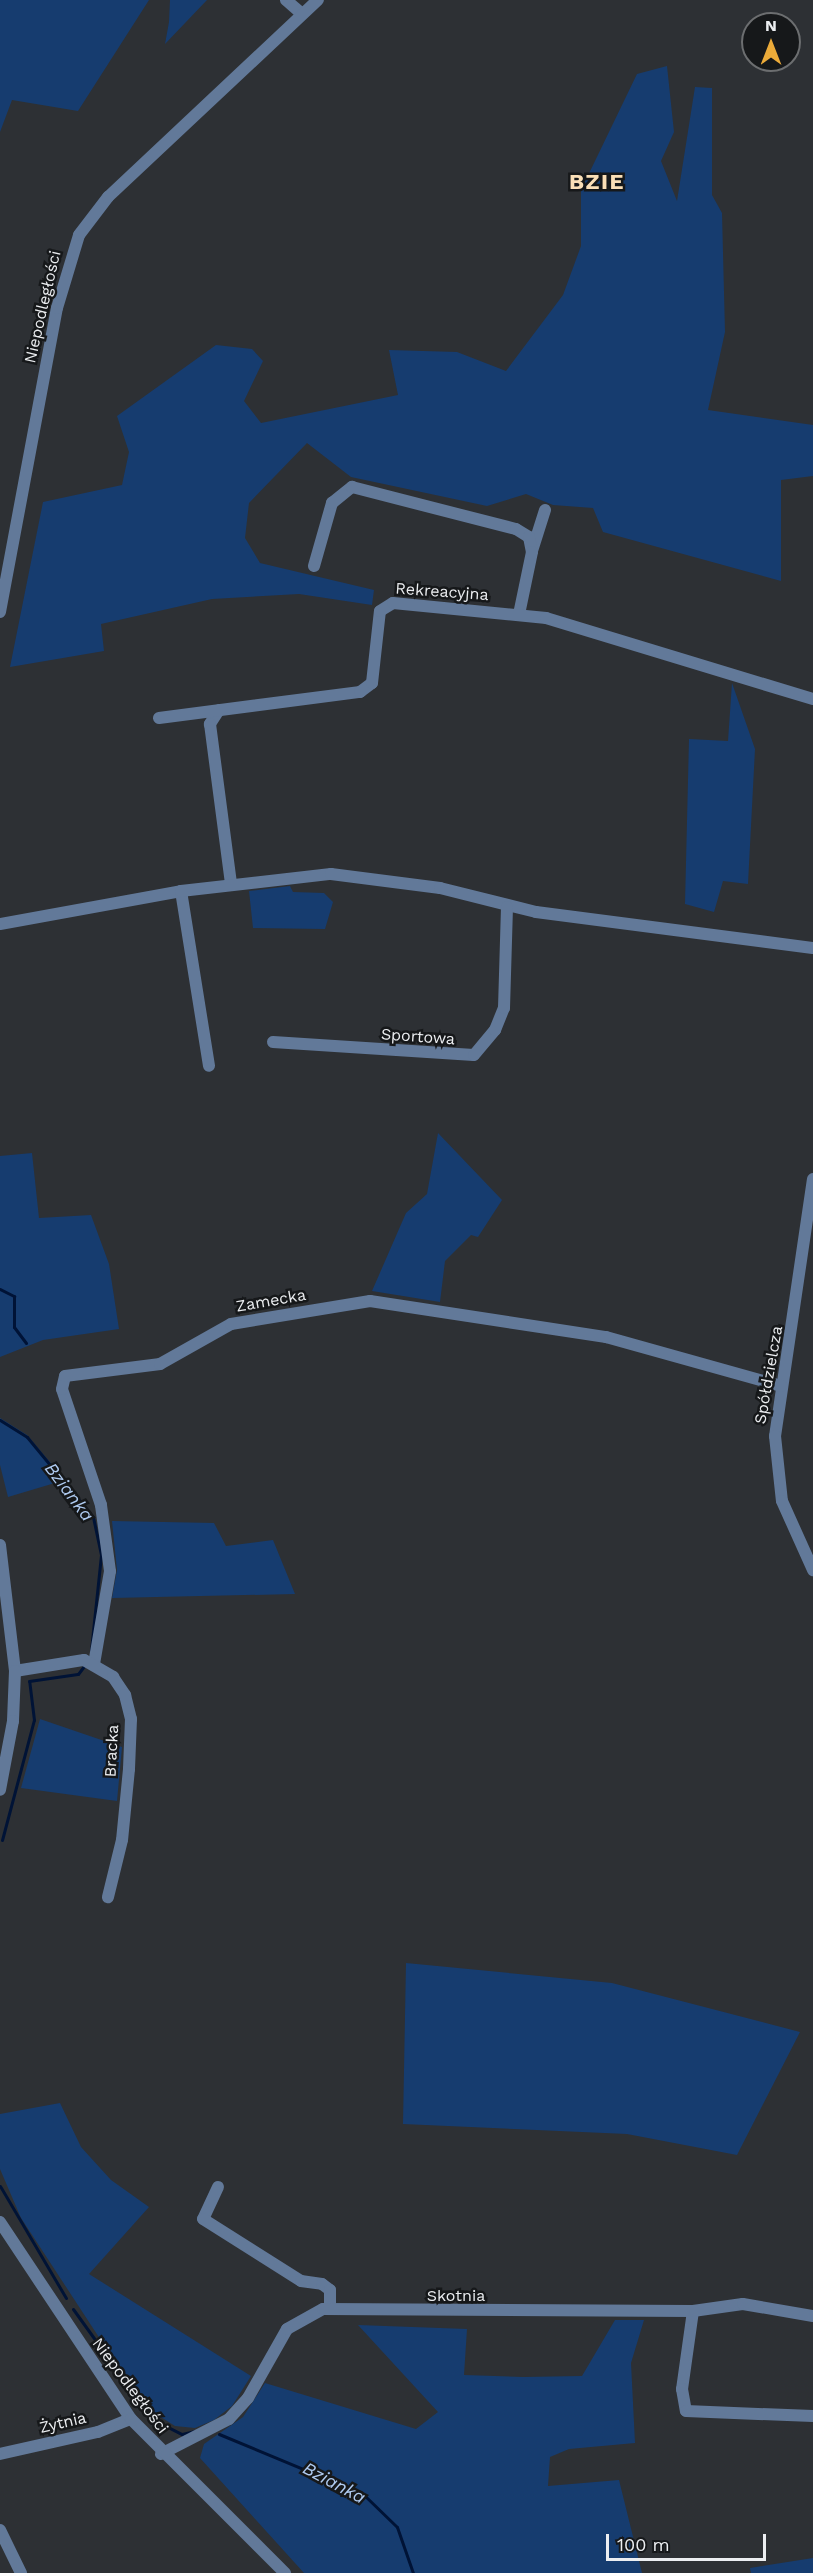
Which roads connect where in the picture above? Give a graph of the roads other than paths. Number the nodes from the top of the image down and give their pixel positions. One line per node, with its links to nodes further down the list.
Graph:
1 (286, 0): 3 (street)
2 (318, 0): 3 (street, Niepodległości)
3 (301, 13): 7 (street, Niepodległości)
4 (545, 510): 5 (street)
5 (532, 552): 6 (street); 8 (street)
6 (314, 566)
7 (0, 612)
8 (519, 614): 9 (street, Rekreacyjna); 10 (street, Rekreacyjna)
9 (813, 699)
10 (219, 710): 11 (street, Rekreacyjna); 12 (street)
11 (159, 718)
12 (231, 884): 13 (street); 14 (street)
13 (182, 891): 15 (street); 18 (street)
14 (507, 907): 16 (street); 17 (street, Sportowa)
15 (0, 924)
16 (813, 948)
17 (273, 1042)
18 (209, 1066)
19 (813, 1179): 20 (street, Spółdzielcza)
20 (781, 1386): 22 (street, Spółdzielcza); 23 (street, Zamecka)
21 (0, 1545): 24 (street)
22 (813, 1570)
23 (94, 1664): 24 (street); 26 (street, Bracka)
24 (15, 1671): 25 (street)
25 (0, 1788)
26 (108, 1897)
27 (218, 2187): 29 (street)
28 (0, 2222): 33 (street, Niepodległości)
29 (330, 2308): 30 (street, Skotnia); 35 (street, Skotnia)
30 (693, 2311): 31 (street, Skotnia); 32 (street)
31 (813, 2316)
32 (813, 2416)
33 (131, 2419): 34 (street, Żytnia); 35 (street, Niepodległości)
34 (0, 2454)
35 (161, 2454): 38 (street, Niepodległości)
36 (0, 2530): 37 (street)
37 (21, 2573)
38 (285, 2573)

